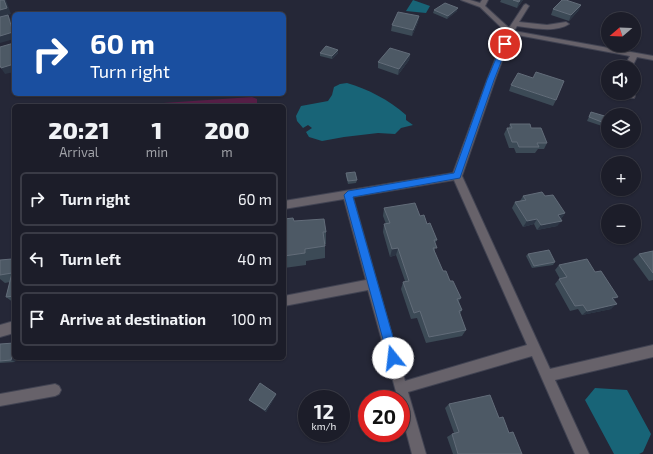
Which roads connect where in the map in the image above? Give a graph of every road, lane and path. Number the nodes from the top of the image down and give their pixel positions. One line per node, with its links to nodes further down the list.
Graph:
1 (464, 0): 2 (lane)
2 (483, 3): 5 (lane)
3 (526, 6): 5 (lane)
4 (566, 24): 5 (lane)
5 (513, 28): 6 (lane); 9 (lane)
6 (635, 55): 7 (lane); 8 (lane)
7 (653, 58)
8 (631, 60)
9 (457, 176): 10 (lane); 16 (lane)
10 (348, 195): 11 (lane); 12 (lane)
11 (286, 205)
12 (372, 284): 13 (lane); 19 (lane)
13 (286, 301)
14 (12, 328): 15 (lane)
15 (0, 331)
16 (534, 349): 18 (lane); 19 (lane)
17 (653, 351): 18 (lane)
18 (547, 376): 23 (lane)
19 (402, 388): 22 (lane)
20 (55, 390): 21 (lane)
21 (0, 400)
22 (419, 454)
23 (582, 454)

